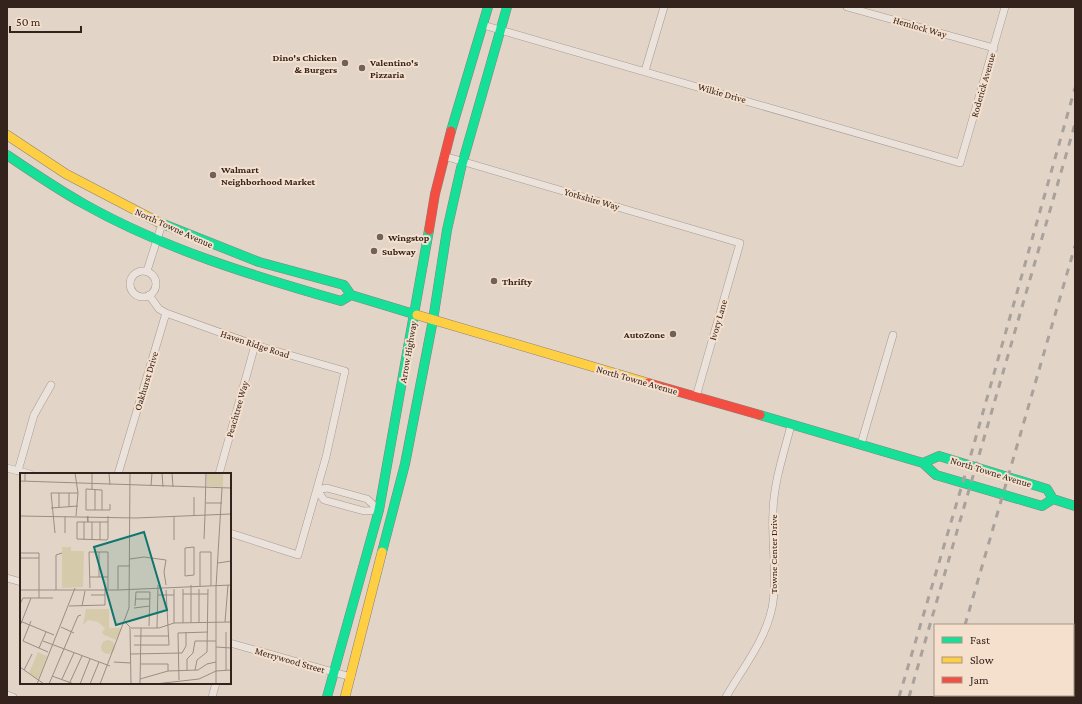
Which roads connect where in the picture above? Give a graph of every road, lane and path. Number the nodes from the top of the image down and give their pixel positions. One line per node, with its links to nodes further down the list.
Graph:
1 (488, 7): 6 (main road, Arrow Highway)
2 (507, 7): 7 (main road, Arrow Highway)
3 (664, 7): 9 (street)
4 (847, 7): 8 (street, Hemlock Way)
5 (1005, 7): 8 (street, Roderick Avenue)
6 (483, 25): 7 (street, Wilkie Drive); 12 (main road, Arrow Highway)
7 (500, 30): 9 (street, Wilkie Drive); 13 (main road, Arrow Highway)
8 (994, 48): 14 (street, Roderick Avenue)
9 (645, 71): 14 (street, Wilkie Drive)
10 (7, 135): 15 (main road, North Towne Avenue)
11 (7, 155): 16 (main road, North Towne Avenue)
12 (444, 156): 13 (street, Yorkshire Way); 22 (main road, Arrow Highway)
13 (463, 161): 17 (street, Yorkshire Way); 23 (main road, Arrow Highway)
14 (960, 163)
15 (162, 224): 16 (street); 20 (main road, North Towne Avenue)
16 (157, 239): 18 (street); 20 (main road, North Towne Avenue)
17 (740, 243): 27 (street, Ivory Lane)
18 (147, 271): 19 (street); 19 (street)
19 (149, 295): 21 (street)
20 (350, 295): 22 (main road, North Towne Avenue)
21 (166, 313): 25 (street, Haven Ridge Road); 34 (street, Oakhurst Drive)
22 (415, 314): 23 (main road, North Towne Avenue); 39 (main road, Arrow Highway)
23 (433, 320): 27 (main road, North Towne Avenue); 45 (main road, Arrow Highway)
24 (892, 334): 29 (street)
25 (255, 345): 35 (street, Peachtree Way); 36 (street, Haven Ridge Road)
26 (51, 385): 32 (street)
27 (696, 397): 28 (main road, North Towne Avenue)
28 (792, 425): 29 (main road, North Towne Avenue); 52 (street, Towne Center Drive)
29 (860, 444): 30 (main road, North Towne Avenue)
30 (924, 462): 37 (main road, North Towne Avenue); 37 (main road, North Towne Avenue)
31 (7, 468): 32 (street)
32 (18, 471): 33 (street)
33 (26, 473)
34 (118, 473)
35 (219, 473)
36 (317, 490): 39 (street); 39 (street); 40 (street)
37 (1053, 499): 38 (main road, North Towne Avenue)
38 (1075, 506)
39 (379, 510): 44 (main road, Arrow Highway)
40 (231, 533)
41 (7, 578): 42 (street)
42 (20, 582)
43 (231, 643): 44 (street, Merrywood Street)
44 (334, 672): 45 (street, Merrywood Street); 50 (main road, Arrow Highway)
45 (351, 677): 51 (main road, Arrow Highway)
46 (216, 684): 49 (street)
47 (7, 695): 48 (street)
48 (13, 697)
49 (212, 697)
50 (327, 697)
51 (345, 697)
52 (726, 697)

